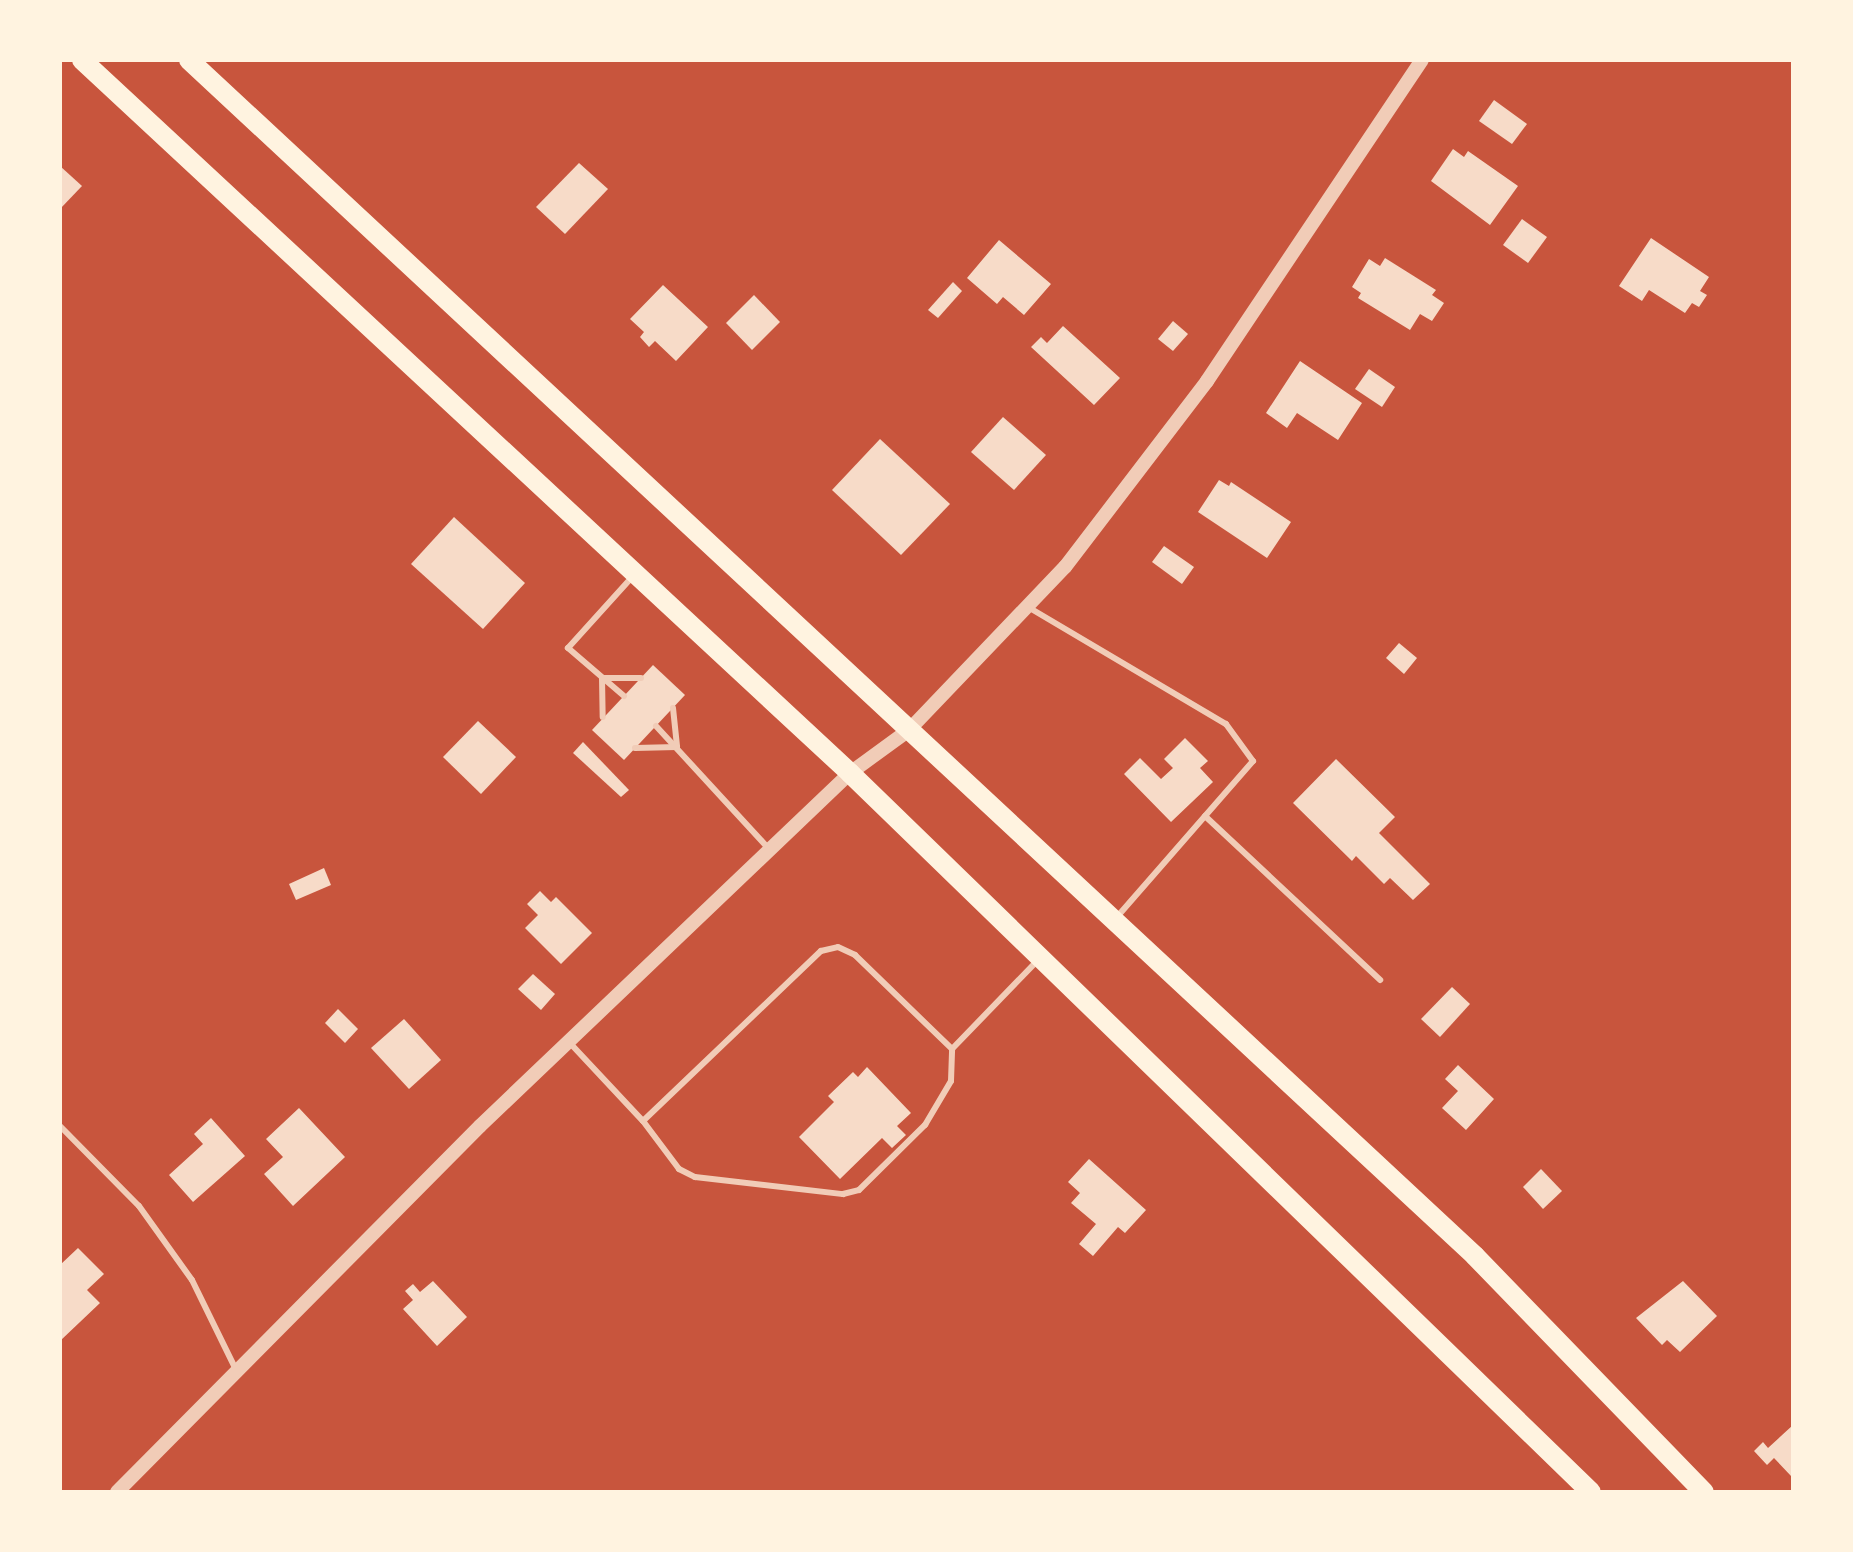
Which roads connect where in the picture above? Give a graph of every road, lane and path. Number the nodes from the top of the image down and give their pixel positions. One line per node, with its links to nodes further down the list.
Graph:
1 (82, 60): 4 (main road)
2 (189, 60): 12 (main road)
3 (1422, 60): 5 (street)
4 (635, 573): 6 (lane); 15 (main road)
5 (1028, 607): 12 (street); 16 (lane)
6 (602, 678): 7 (lane); 8 (lane); 10 (lane)
7 (641, 678)
8 (624, 696)
9 (673, 708): 13 (lane)
10 (603, 717)
11 (656, 726): 13 (lane)
12 (909, 730): 15 (street); 18 (main road)
13 (677, 747): 14 (lane); 17 (lane)
14 (635, 748)
15 (850, 773): 17 (street); 19 (main road)
16 (1205, 816): 18 (lane); 20 (lane)
17 (771, 850): 21 (street)
18 (1114, 921): 28 (main road)
19 (1041, 958): 22 (lane); 27 (main road)
20 (1380, 980)
21 (569, 1042): 23 (lane); 25 (street)
22 (952, 1049): 23 (lane); 23 (lane)
23 (643, 1121)
24 (60, 1126): 25 (lane)
25 (237, 1372): 26 (street)
26 (117, 1492)
27 (1591, 1492)
28 (1704, 1492)

